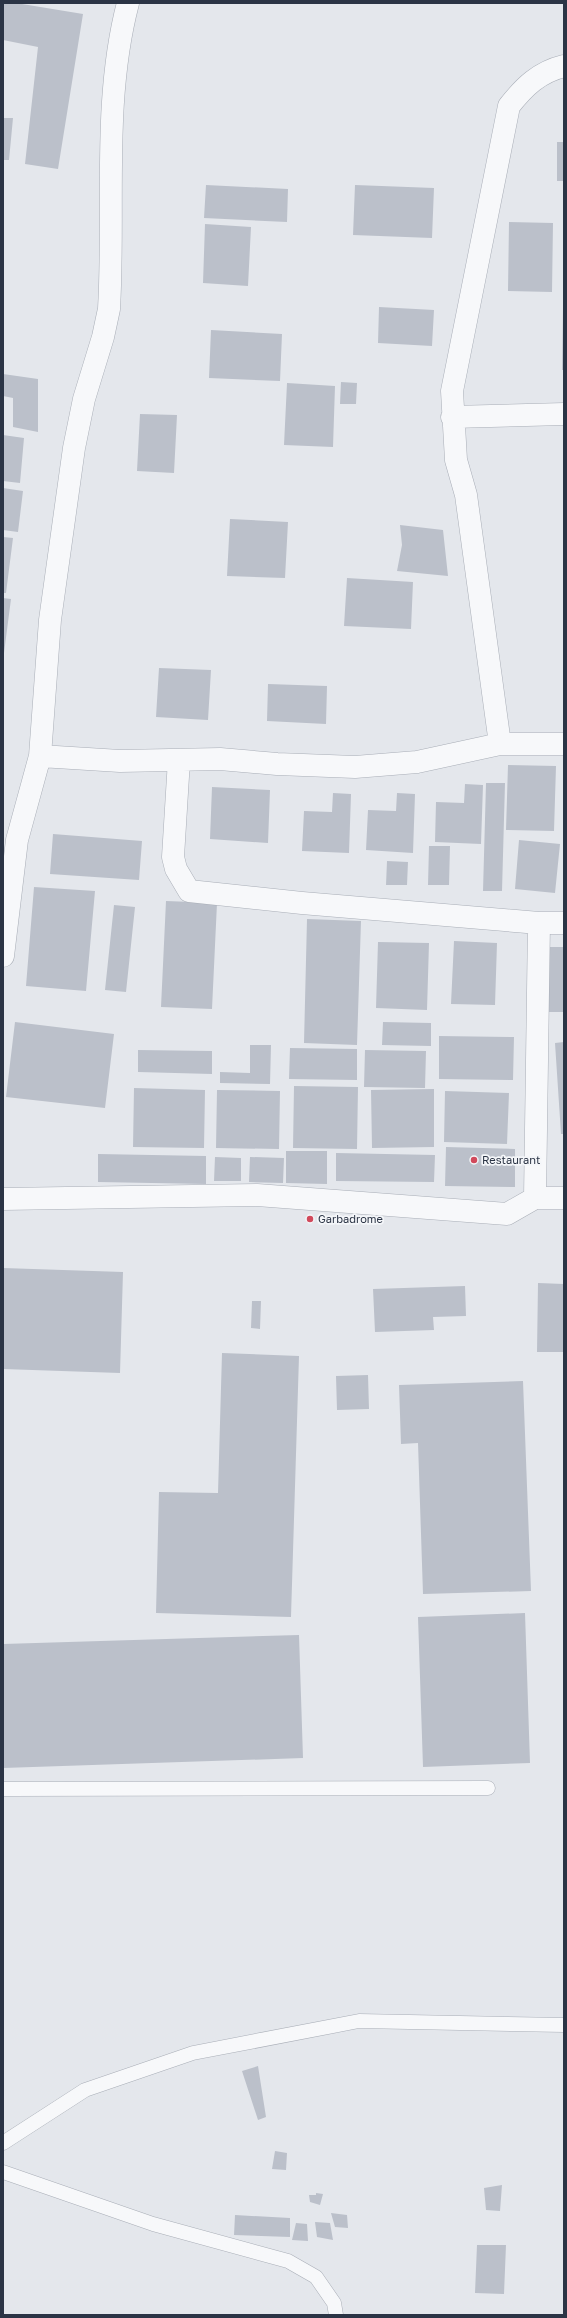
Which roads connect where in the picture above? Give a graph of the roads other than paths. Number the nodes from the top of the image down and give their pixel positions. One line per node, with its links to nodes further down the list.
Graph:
1 (128, 3): 7 (street)
2 (564, 66): 4 (street)
3 (564, 414): 4 (street)
4 (452, 417): 5 (street)
5 (500, 744): 6 (street); 8 (street)
6 (564, 744)
7 (40, 756): 8 (street); 11 (street)
8 (179, 760): 9 (street)
9 (539, 923): 10 (street); 12 (street)
10 (564, 923)
11 (3, 956)
12 (535, 1198): 13 (street); 14 (street)
13 (564, 1198)
14 (3, 1200)
15 (488, 1788): 16 (lane)
16 (3, 1789)
17 (564, 2025): 18 (lane)
18 (3, 2143)
19 (3, 2172): 20 (lane)
20 (336, 2315)

